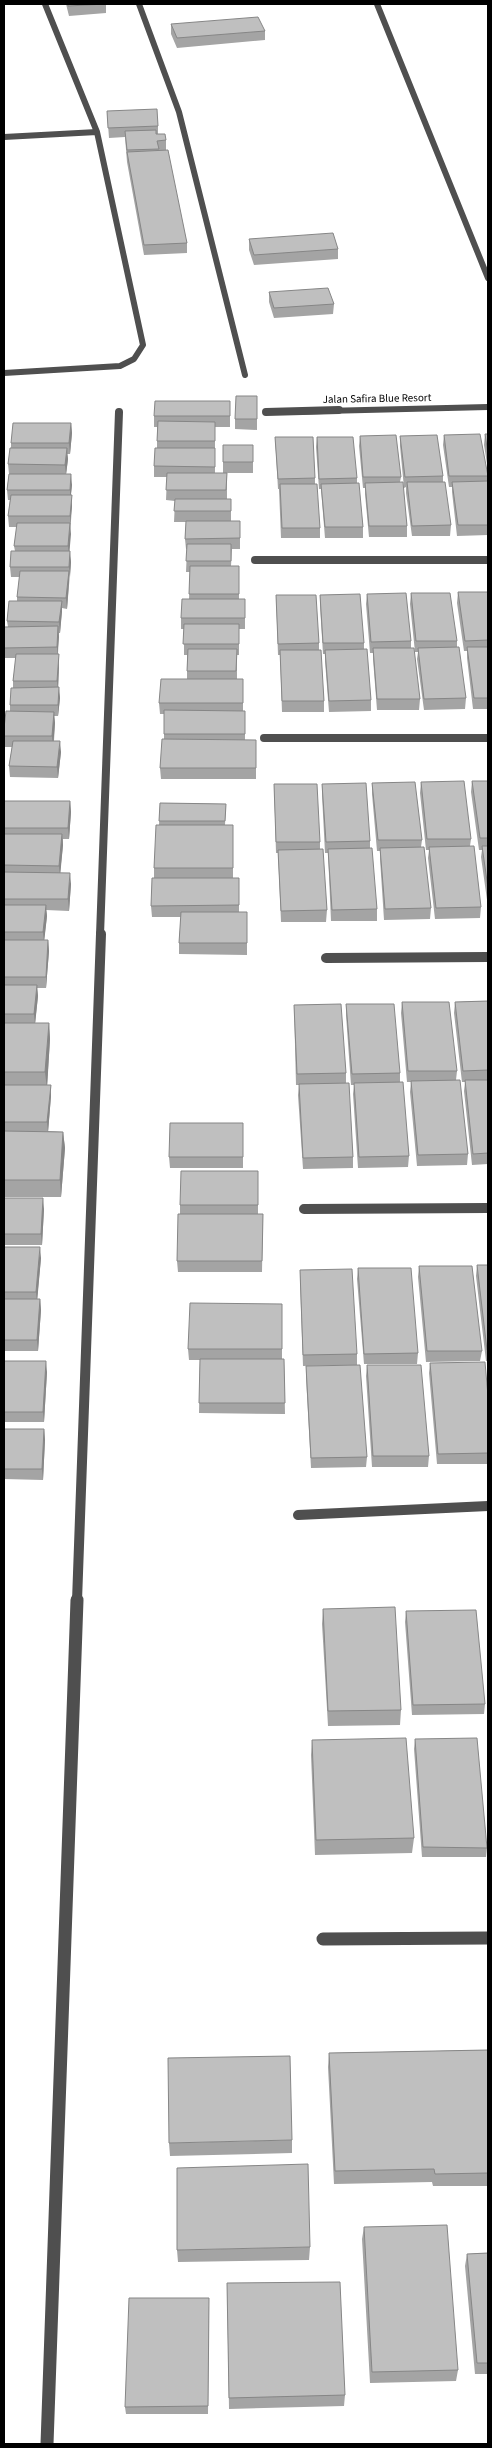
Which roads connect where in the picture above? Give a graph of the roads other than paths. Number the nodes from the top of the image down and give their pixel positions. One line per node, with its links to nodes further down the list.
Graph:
1 (45, 4): 4 (street)
2 (139, 4): 8 (street)
3 (378, 4): 6 (street)
4 (96, 132): 5 (street); 7 (street)
5 (4, 137)
6 (488, 278)
7 (4, 373)
8 (246, 376)
9 (488, 407): 11 (street, Jalan Safira Blue Resort)
10 (119, 412): 24 (street)
11 (266, 412)
12 (255, 560): 13 (street)
13 (488, 560)
14 (264, 738): 15 (street)
15 (488, 738)
16 (488, 957): 17 (street)
17 (326, 958)
18 (488, 1208): 19 (street)
19 (304, 1209)
20 (488, 1506): 21 (street)
21 (298, 1515)
22 (323, 1938): 23 (street)
23 (488, 1938)
24 (47, 2444)

